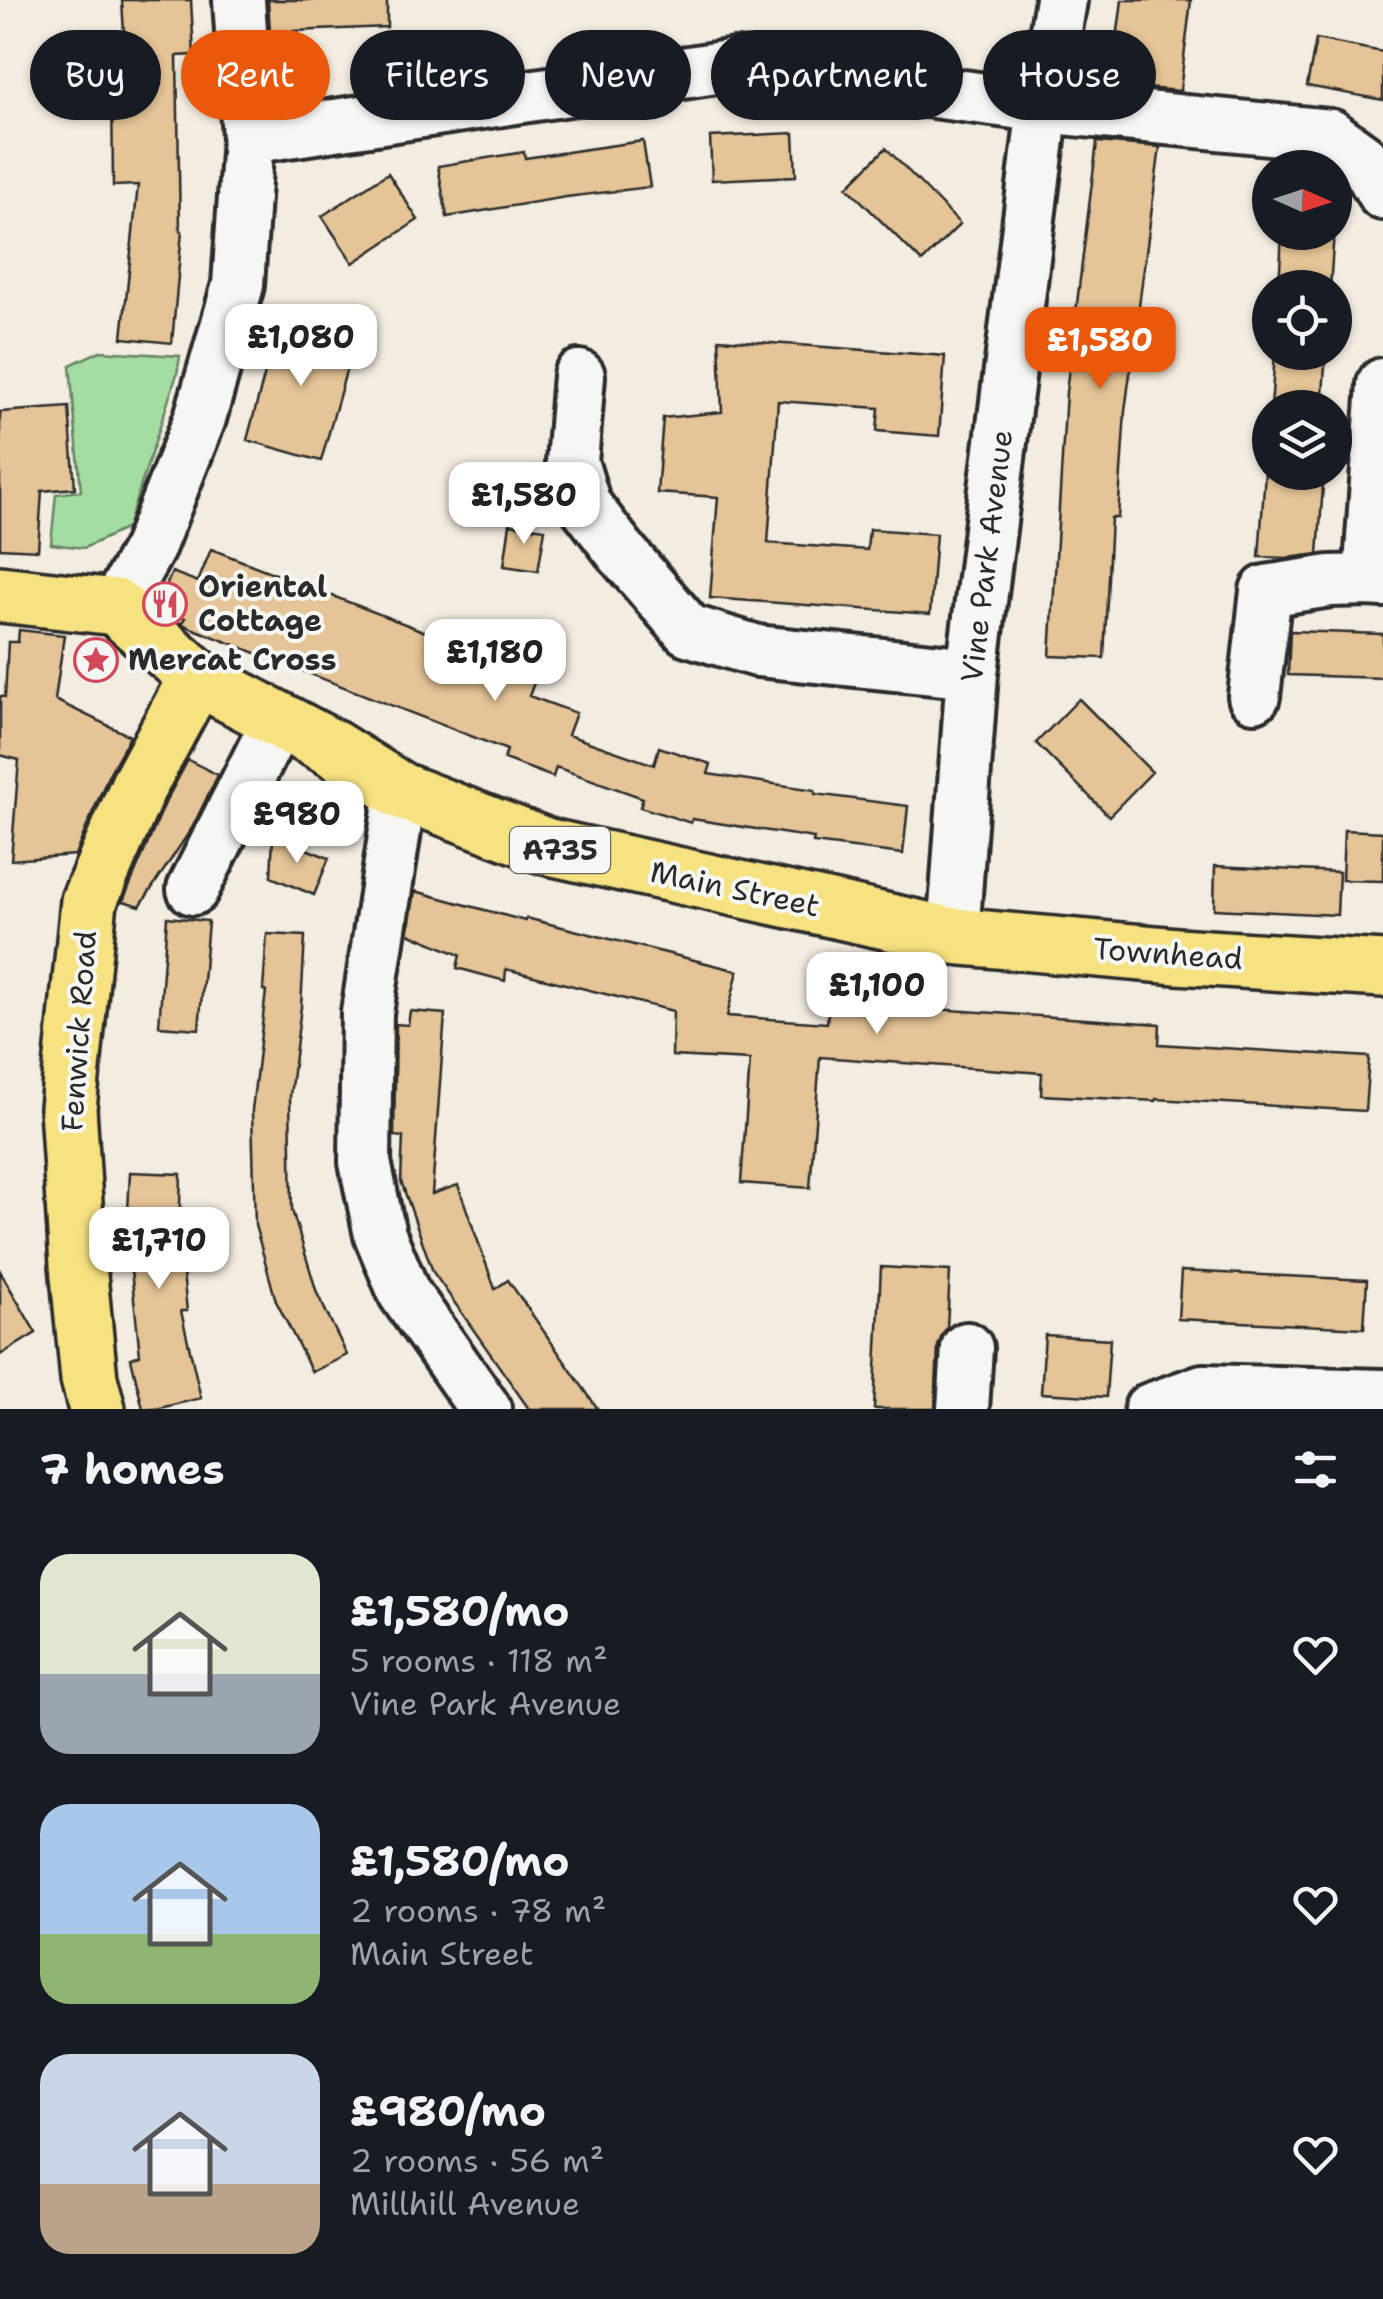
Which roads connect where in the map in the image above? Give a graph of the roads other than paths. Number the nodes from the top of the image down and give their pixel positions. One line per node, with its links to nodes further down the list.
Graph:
1 (239, 0): 7 (street)
2 (1062, 0): 3 (street, Vine Park Avenue)
3 (1057, 30)
4 (983, 99): 7 (street)
5 (1156, 118): 8 (street)
6 (1041, 120): 14 (street, Vine Park Avenue)
7 (248, 138): 13 (street)
8 (1383, 194)
9 (579, 376): 14 (street)
10 (1383, 384): 11 (street)
11 (1360, 581): 16 (street)
12 (0, 594): 13 (main road)
13 (116, 606): 15 (main road, A735)
14 (972, 673): 20 (street, Vine Park Avenue)
15 (197, 677): 17 (main road, Main Street / A735); 24 (main road, Fenwick Road)
16 (1254, 696)
17 (278, 720): 18 (main road, Main Street / A735); 19 (street)
18 (401, 791): 20 (main road, Main Street / A735); 25 (street)
19 (193, 889)
20 (954, 936): 21 (main road, Townhead / A735)
21 (1383, 968)
22 (967, 1348): 26 (street)
23 (1383, 1395): 27 (street)
24 (97, 1409)
25 (485, 1409)
26 (963, 1409)
27 (1150, 1409)

